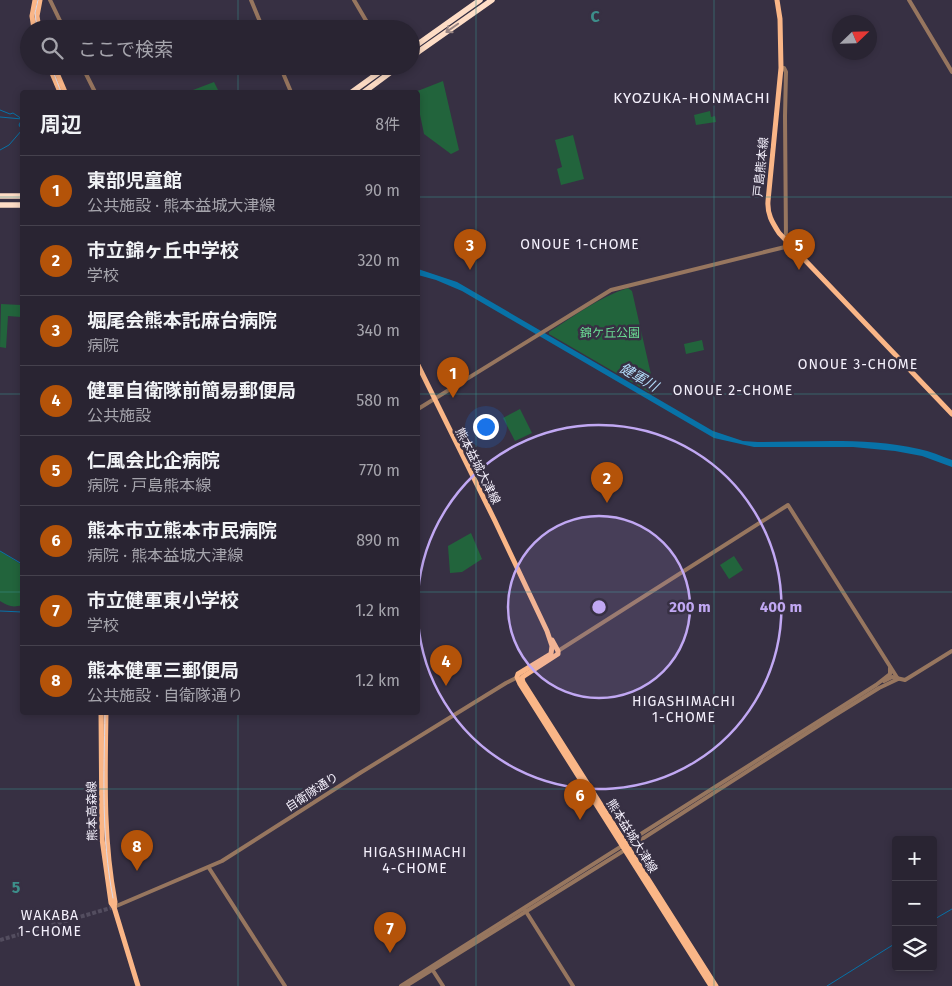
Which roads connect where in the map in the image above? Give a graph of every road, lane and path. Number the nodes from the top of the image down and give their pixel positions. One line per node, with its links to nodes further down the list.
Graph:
1 (35, 0): 10 (main road)
2 (40, 0): 11 (main road)
3 (50, 0): 12 (street)
4 (251, 0): 13 (street)
5 (354, 0): 14 (street)
6 (480, 0): 15 (highway)
7 (492, 0): 16 (highway, one-way to 16)
8 (777, 0): 17 (main road, 戸島熊本線)
9 (909, 0): 18 (street)
10 (33, 20)
11 (38, 20)
12 (60, 20)
13 (259, 20)
14 (366, 20)
15 (420, 43)
16 (420, 51)
17 (781, 68): 35 (street); 35 (main road, 戸島熊本線)
18 (952, 72)
19 (53, 75): 25 (main road)
20 (58, 75): 26 (main road)
21 (86, 75): 27 (street)
22 (284, 75): 28 (street)
23 (376, 75): 29 (highway)
24 (386, 75): 30 (highway)
25 (59, 90)
26 (64, 90)
27 (94, 90)
28 (290, 90)
29 (355, 90)
30 (367, 90)
31 (0, 196): 32 (highway)
32 (20, 196)
33 (0, 205): 34 (highway)
34 (20, 205)
35 (786, 240): 40 (main road, 戸島熊本線)
36 (785, 247): 38 (street)
37 (420, 369): 38 (main road, 熊本益城大津線)
38 (434, 399): 39 (street); 41 (main road, 熊本益城大津線)
39 (420, 408)
40 (952, 414)
41 (547, 631): 43 (main road, 熊本益城大津線); 44 (main road, 熊本益城大津線)
42 (952, 651): 48 (street)
43 (558, 652): 44 (main road); 45 (street); 46 (main road)
44 (551, 654): 47 (main road)
45 (890, 668): 48 (street); 49 (street)
46 (524, 676): 47 (street); 52 (main road, 熊本益城大津線)
47 (515, 678): 52 (main road, 熊本益城大津線); 53 (street, 自衛隊通り)
48 (898, 679): 49 (street); 52 (street)
49 (876, 685): 52 (street)
50 (101, 715): 54 (main road, 熊本高森線)
51 (106, 715): 54 (main road, 熊本高森線)
52 (625, 846): 55 (street); 63 (main road, 熊本益城大津線); 64 (main road, 熊本益城大津線)
53 (210, 868): 54 (street, 自衛隊通り); 58 (street)
54 (114, 908): 57 (main road, 熊本高森線)
55 (525, 909): 56 (street); 62 (street)
56 (432, 968): 59 (street); 60 (street); 61 (street)
57 (138, 986)
58 (285, 986)
59 (401, 986)
60 (406, 986)
61 (443, 986)
62 (573, 986)
63 (711, 986)
64 (716, 986)

